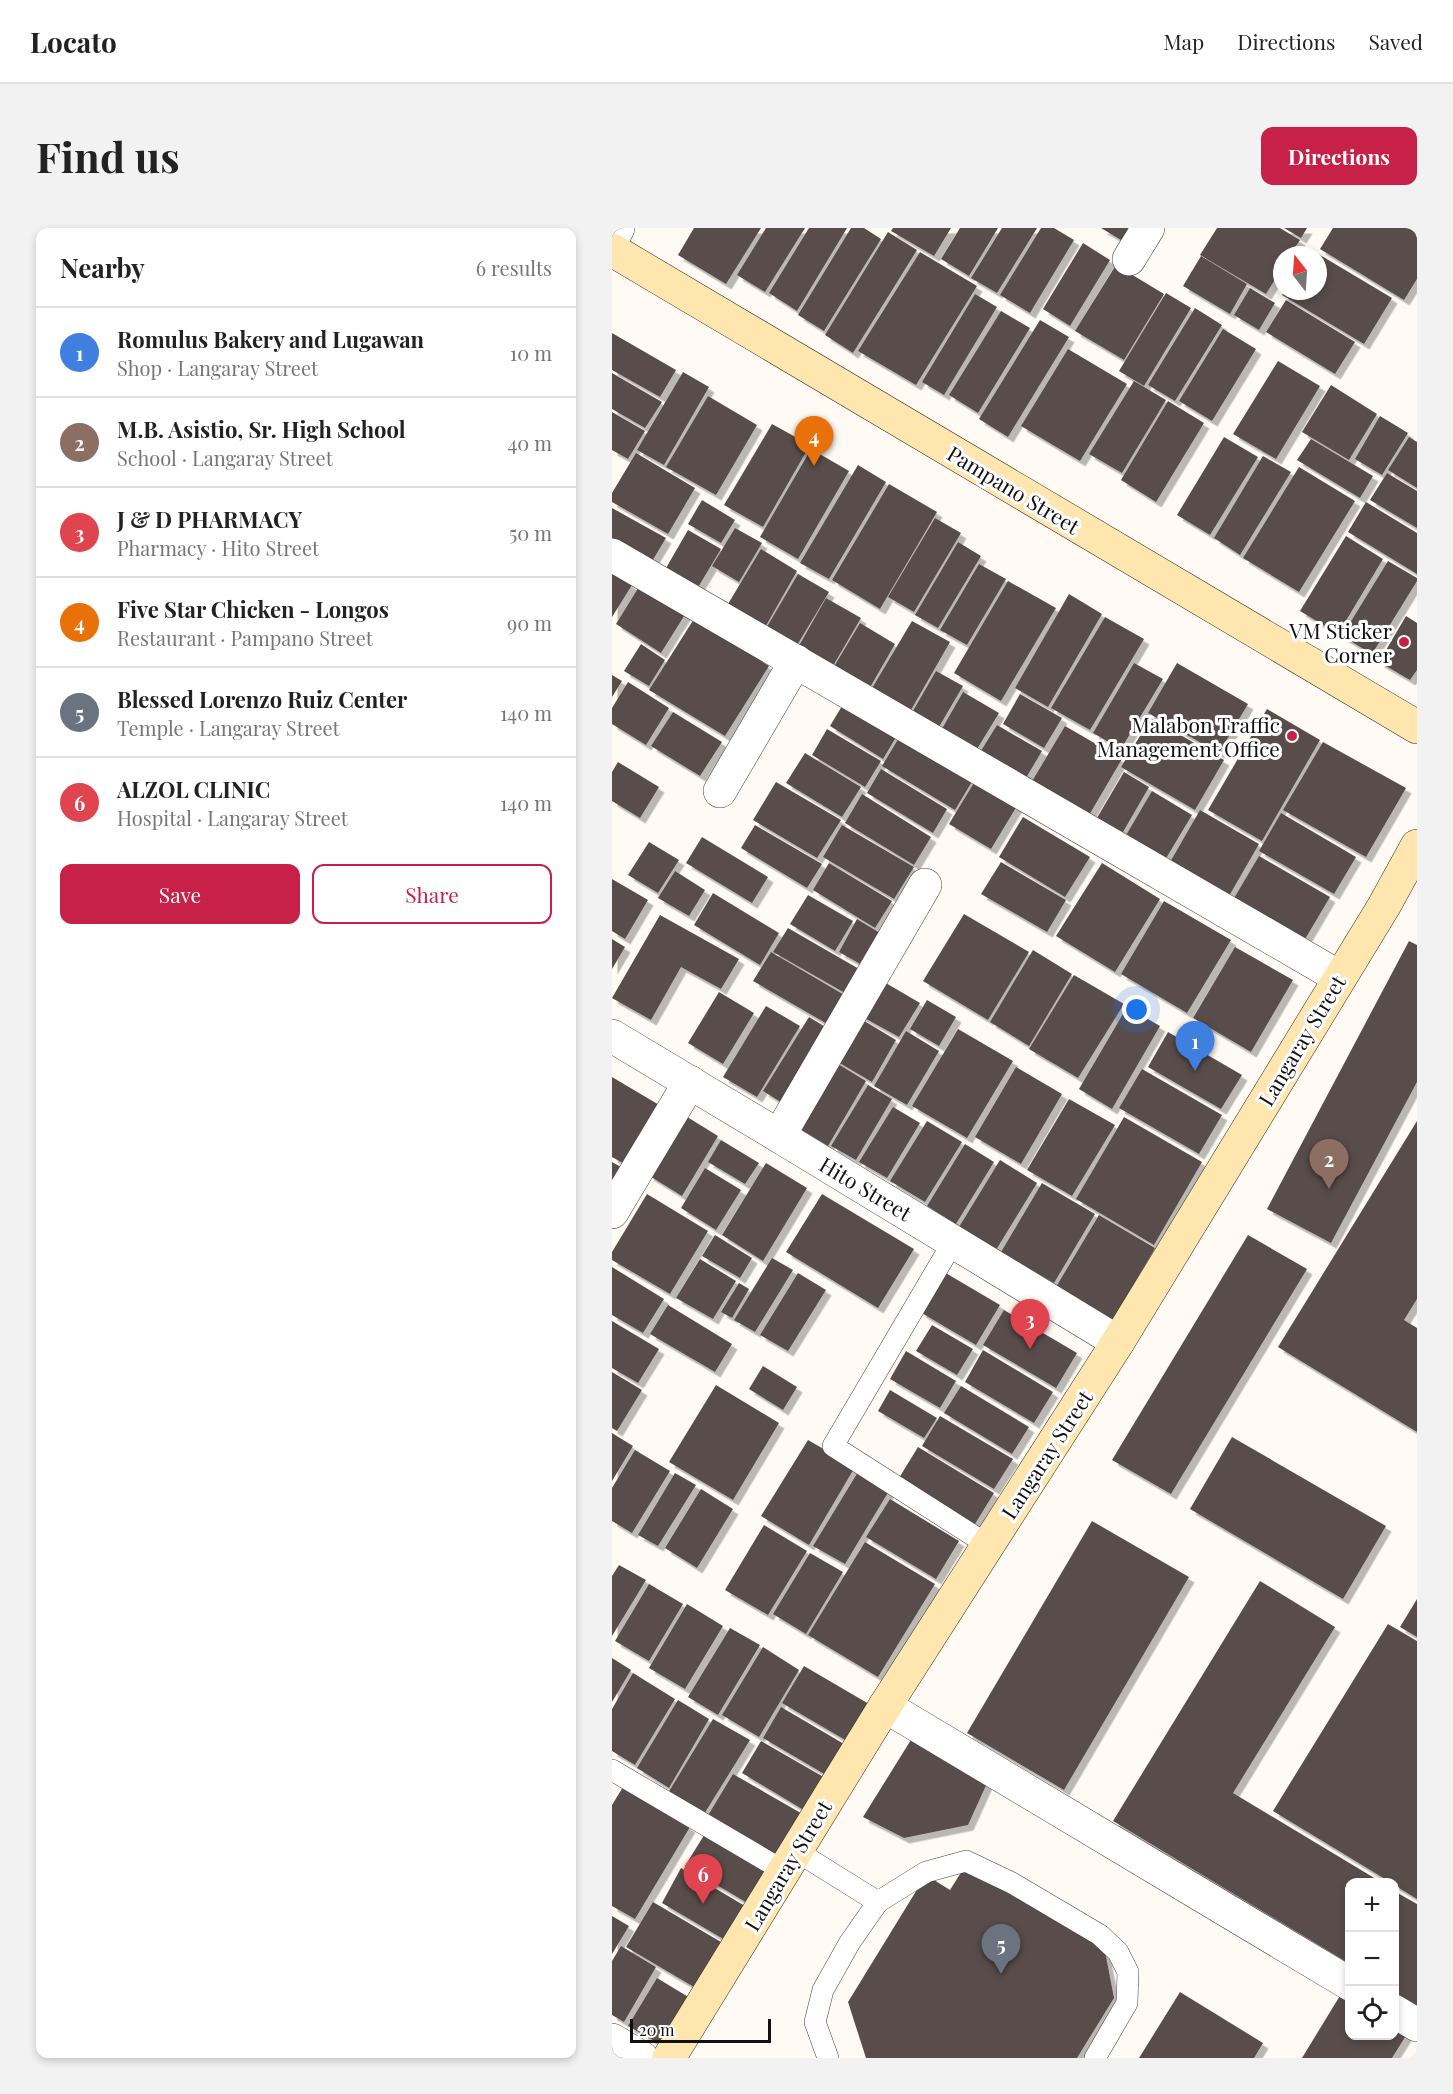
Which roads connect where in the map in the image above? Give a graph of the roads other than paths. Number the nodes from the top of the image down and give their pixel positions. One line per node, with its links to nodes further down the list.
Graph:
1 (618, 228): 3 (street)
2 (1149, 228): 5 (street)
3 (612, 239)
4 (612, 250): 8 (street, Pampano Street)
5 (1129, 259)
6 (612, 555): 7 (street)
7 (796, 661): 9 (street); 12 (street)
8 (1417, 728)
9 (720, 792)
10 (1417, 846): 12 (street, Langaray Street)
11 (925, 885): 15 (street)
12 (1339, 978): 18 (street, Langaray Street)
13 (612, 1036): 14 (street, Hito Street)
14 (690, 1082): 15 (street, Hito Street); 16 (street)
15 (779, 1136): 17 (street, Hito Street)
16 (612, 1212)
17 (953, 1242): 18 (street, Hito Street); 19 (lane)
18 (1118, 1342): 19 (street, Langaray Street)
19 (988, 1545): 20 (street, Langaray Street)
20 (885, 1706): 22 (street, Langaray Street); 24 (street)
21 (612, 1770): 22 (lane)
22 (790, 1861): 23 (lane); 29 (street, Langaray Street)
23 (878, 1902): 30 (lane); 31 (lane)
24 (1345, 1981)
25 (1399, 2014): 26 (street)
26 (1417, 2025)
27 (612, 2040): 28 (street)
28 (642, 2058)
29 (669, 2058)
30 (828, 2058)
31 (1095, 2058)

